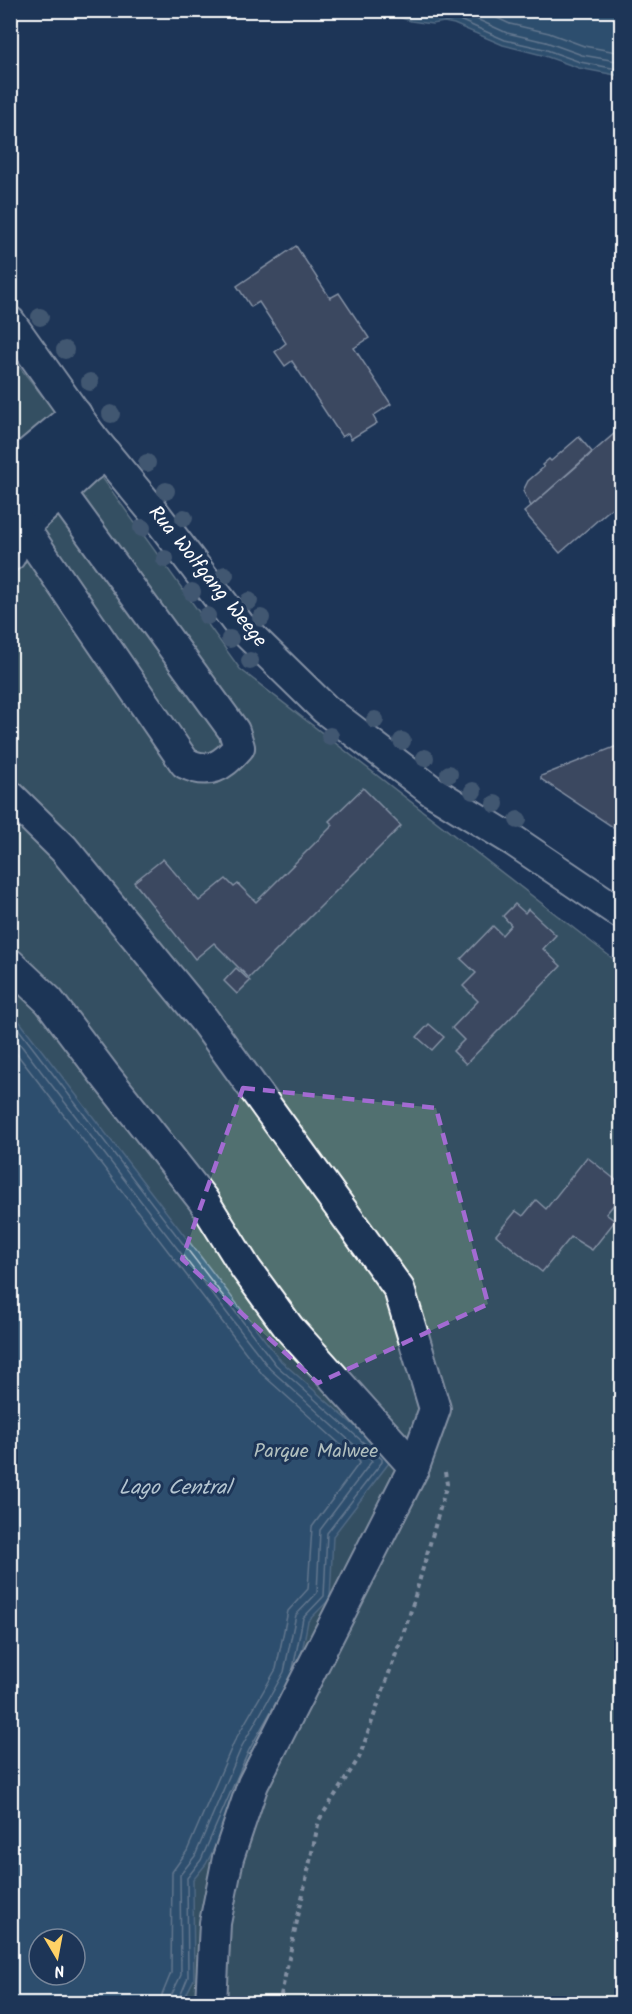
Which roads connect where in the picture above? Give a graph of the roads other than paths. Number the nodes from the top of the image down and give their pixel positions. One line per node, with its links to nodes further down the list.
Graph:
1 (10, 322): 2 (street, Rua Wolfgang Weege)
2 (91, 435): 3 (street); 4 (street); 5 (street); 9 (street, Rua Wolfgang Weege)
3 (10, 468)
4 (61, 493): 6 (street); 6 (street)
5 (10, 501)
6 (17, 520): 7 (street)
7 (10, 555)
8 (10, 796): 11 (street)
9 (621, 914)
10 (10, 964): 11 (street)
11 (414, 1467): 12 (street)
12 (211, 2004)

